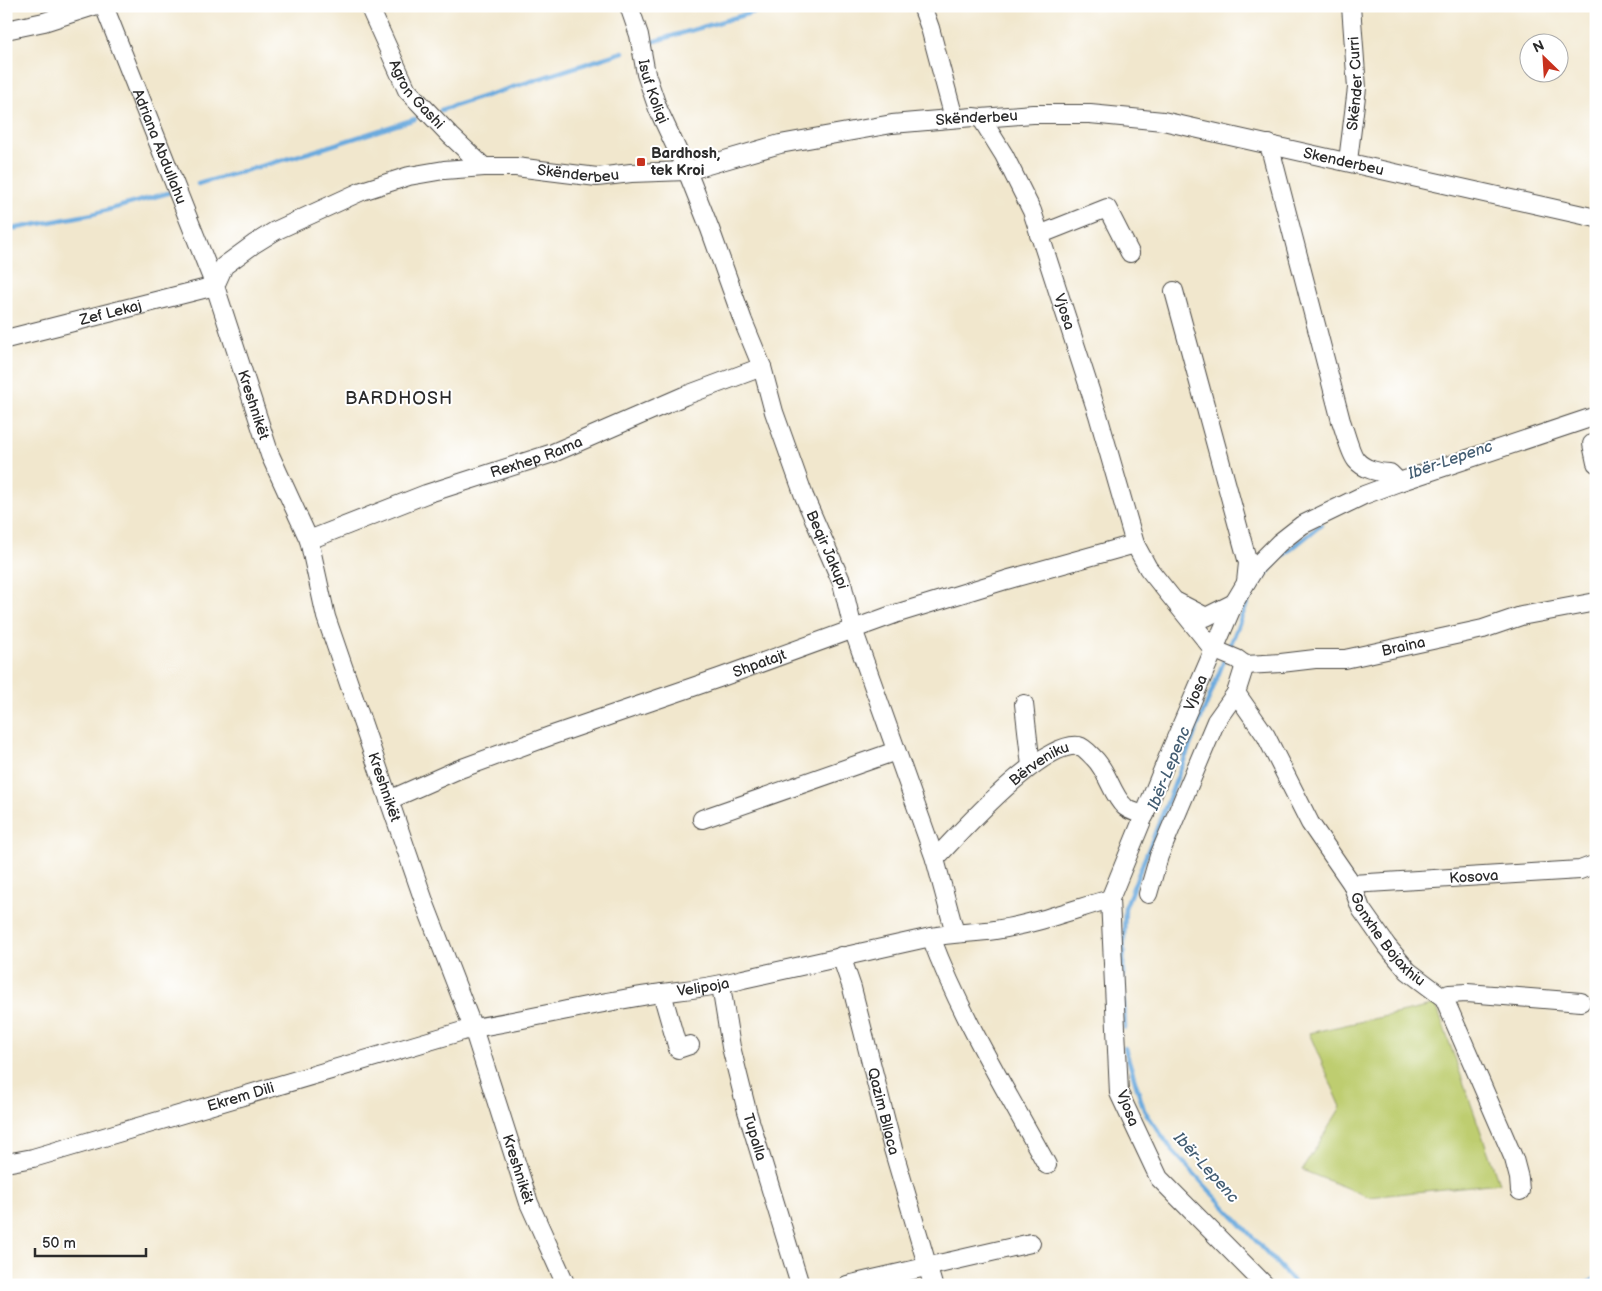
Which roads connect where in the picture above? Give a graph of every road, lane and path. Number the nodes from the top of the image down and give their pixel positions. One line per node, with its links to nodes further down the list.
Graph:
1 (94, 6): 7 (street)
2 (104, 6): 18 (street, Adriana Abdullahu)
3 (369, 6): 13 (street, Agron Gashi)
4 (629, 6): 14 (street, Isuf Koliqi)
5 (922, 6): 9 (street)
6 (1351, 6): 12 (street, Skënder Curri)
7 (6, 30)
8 (1090, 114): 10 (street, Skënderbeu); 11 (street, Skenderbeu)
9 (954, 118): 10 (street, Skënderbeu); 14 (street, Skënderbeu)
10 (981, 118): 16 (street, Vjosa)
11 (1269, 144): 12 (street, Skenderbeu); 25 (street)
12 (1348, 162): 15 (street, Skenderbeu)
13 (484, 167): 14 (street, Skënderbeu); 18 (street, Skënderbeu)
14 (687, 171): 21 (street, Beqir Jakupi)
15 (1596, 218)
16 (1039, 235): 17 (street); 27 (street, Vjosa)
17 (1130, 253)
18 (215, 286): 20 (street, Zef Lekaj); 26 (street, Kreshnikët)
19 (1174, 291): 28 (street)
20 (6, 339)
21 (762, 368): 26 (street, Rexhep Rama); 32 (street, Beqir Jakupi)
22 (1596, 416): 25 (street)
23 (1592, 444): 24 (street)
24 (1596, 463)
25 (1399, 482): 28 (street)
26 (309, 540): 39 (street, Kreshnikët)
27 (1135, 544): 29 (street, Vjosa); 32 (street, Shpatajt)
28 (1246, 582): 31 (street)
29 (1172, 600): 31 (street); 33 (street, Vjosa)
30 (1596, 602): 34 (street, Braina)
31 (1234, 603): 33 (street)
32 (853, 629): 37 (street, Beqir Jakupi); 39 (street, Shpatajt)
33 (1213, 650): 34 (street, Braina); 40 (street, Vjosa)
34 (1241, 662): 35 (street)
35 (1236, 693): 44 (street, Gonxhe Bojaxhiu); 45 (street)
36 (1024, 704): 38 (street)
37 (896, 750): 41 (street); 42 (street, Beqir Jakupi)
38 (1031, 766): 40 (street, Bërveniku); 42 (street, Bërveniku)
39 (389, 800): 54 (street, Kreshnikët)
40 (1144, 815): 46 (street, Vjosa)
41 (702, 819)
42 (935, 859): 47 (street, Beqir Jakupi)
43 (1596, 864): 44 (street, Kosova)
44 (1352, 884): 52 (street, Gonxhe Bojaxhiu)
45 (1148, 894)
46 (1110, 899): 47 (street, Velipoja); 65 (street, Vjosa)
47 (955, 933): 48 (street, Velipoja)
48 (930, 937): 49 (street, Velipoja); 57 (street)
49 (841, 956): 50 (street, Velipoja); 60 (street, Qazim Bllaca)
50 (721, 986): 51 (street, Velipoja); 62 (street, Tupalla)
51 (662, 993): 54 (street, Velipoja); 55 (street)
52 (1444, 998): 53 (street); 58 (street, Gonxhe Bojaxhiu)
53 (1581, 1002)
54 (473, 1028): 56 (street, Ekrem Dili); 61 (street, Kreshnikët)
55 (690, 1046)
56 (6, 1162)
57 (1047, 1165)
58 (1520, 1191)
59 (1031, 1243): 60 (street)
60 (929, 1267): 63 (street); 64 (street, Qazim Bllaca)
61 (566, 1285)
62 (800, 1285)
63 (847, 1285)
64 (933, 1285)
65 (1265, 1285)

